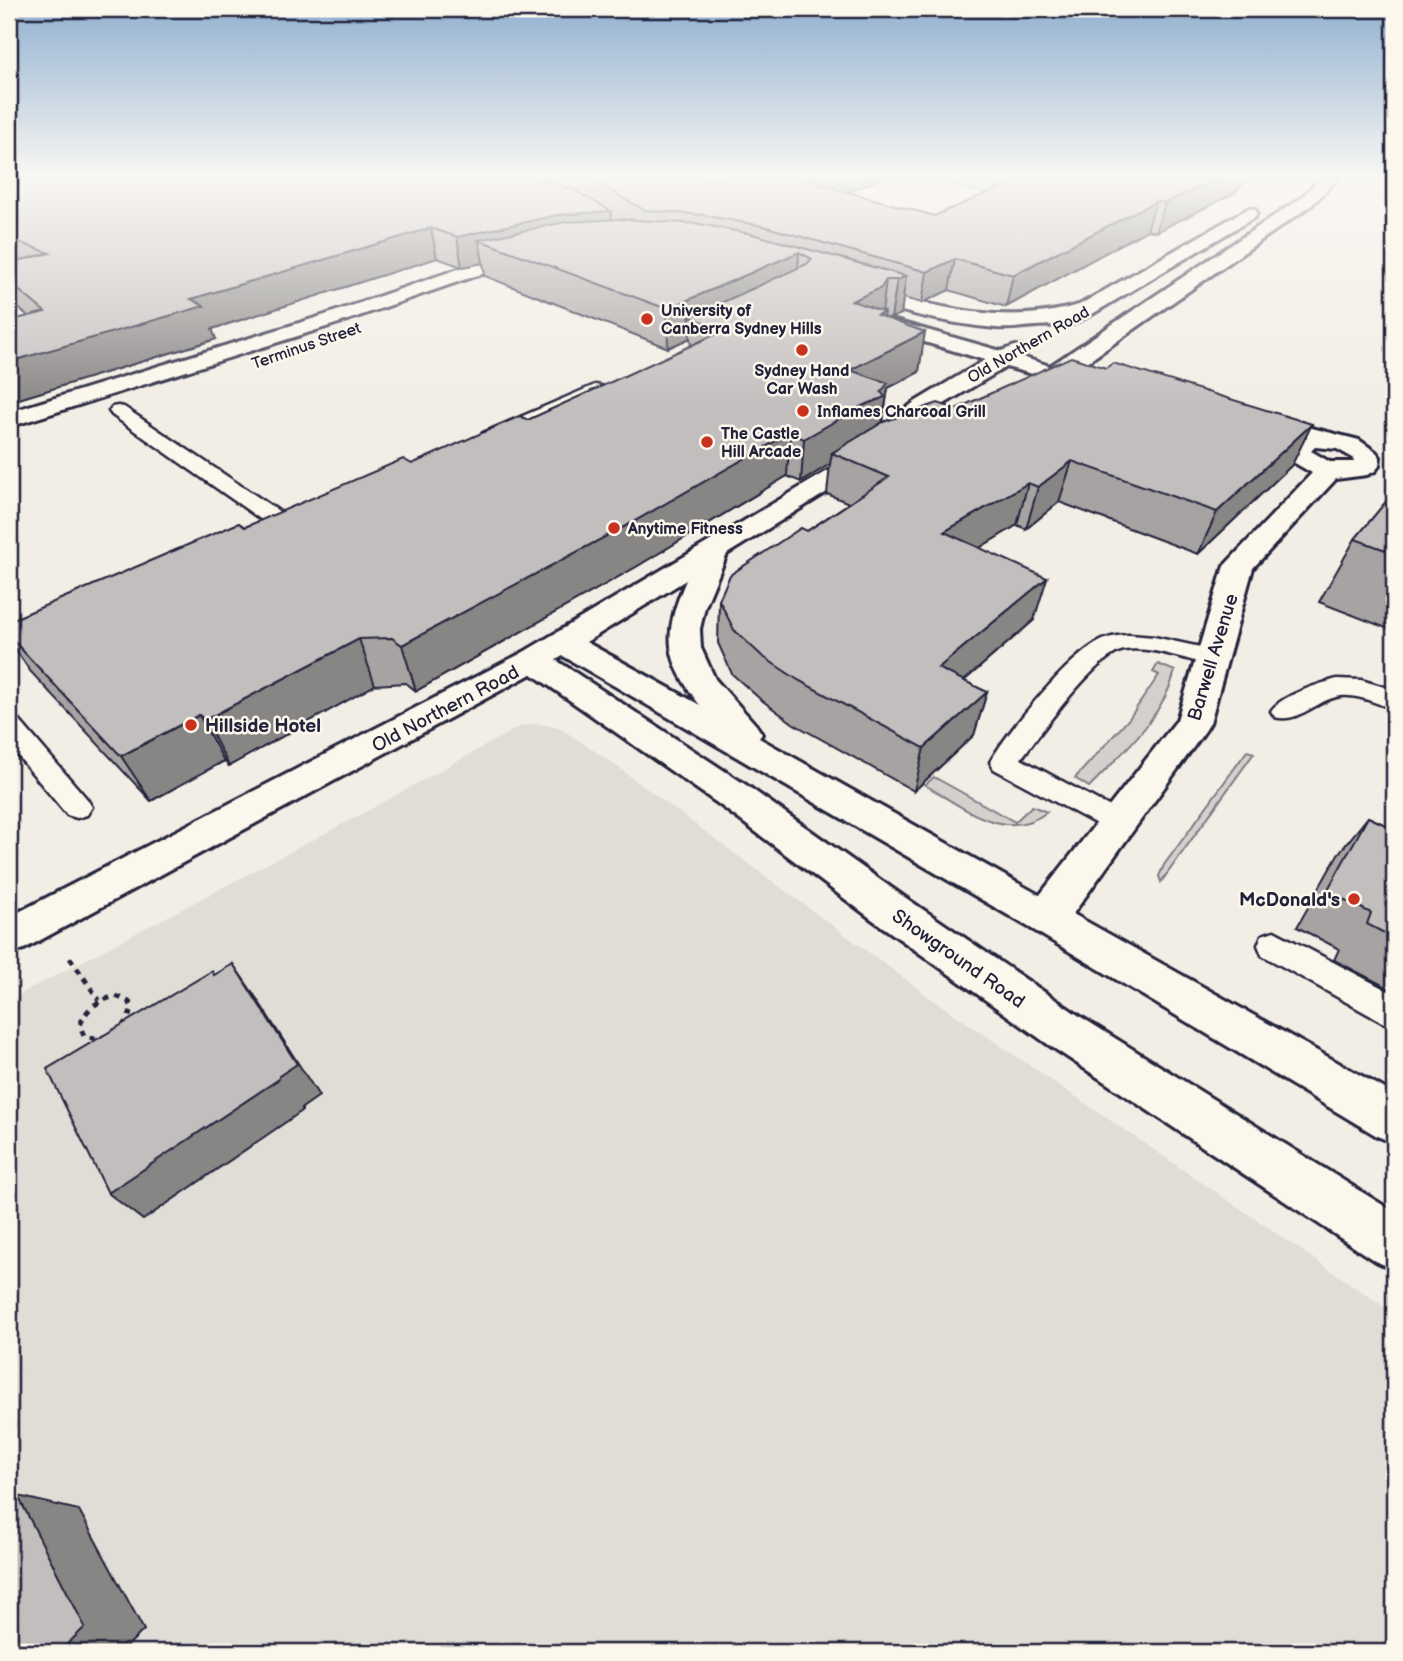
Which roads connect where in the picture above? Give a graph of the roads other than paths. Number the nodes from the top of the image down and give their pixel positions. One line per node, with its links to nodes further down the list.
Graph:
1 (1177, 256): 3 (main road, Old Northern Road)
2 (1227, 256): 6 (main road, Old Northern Road)
3 (1087, 309): 5 (main road, Old Northern Road); 5 (main road)
4 (863, 317): 5 (main road)
5 (1009, 355): 6 (main road); 18 (main road, Old Northern Road)
6 (1063, 368): 7 (main road); 11 (main road, Old Northern Road)
7 (1096, 377)
8 (212, 378): 10 (main road, Terminus Street)
9 (610, 383): 17 (lane)
10 (93, 393): 13 (main road); 15 (main road, Terminus Street)
11 (1013, 399)
12 (141, 403): 13 (main road)
13 (118, 411): 14 (main road); 21 (lane)
14 (95, 419)
15 (9, 420)
16 (929, 432): 18 (main road, Old Northern Road)
17 (474, 444)
18 (867, 455): 22 (main road, Old Northern Road)
19 (1324, 457): 19 (main road); 20 (main road); 24 (main road, Barwell Avenue)
20 (1394, 468)
21 (265, 537)
22 (715, 550): 23 (main road, Old Northern Road); 28 (main road)
23 (547, 651): 28 (main road); 32 (main road, Old Northern Road); 36 (main road, Showground Road)
24 (1214, 658): 30 (main road, Barwell Avenue); 30 (lane)
25 (1394, 700): 26 (lane)
26 (1284, 711)
27 (9, 727): 29 (lane)
28 (769, 761): 31 (main road)
29 (77, 807)
30 (1117, 824): 31 (main road, Barwell Avenue)
31 (1047, 917): 35 (main road)
32 (9, 937)
33 (1274, 945): 34 (lane)
34 (1394, 1011)
35 (1394, 1120)
36 (1394, 1242)

